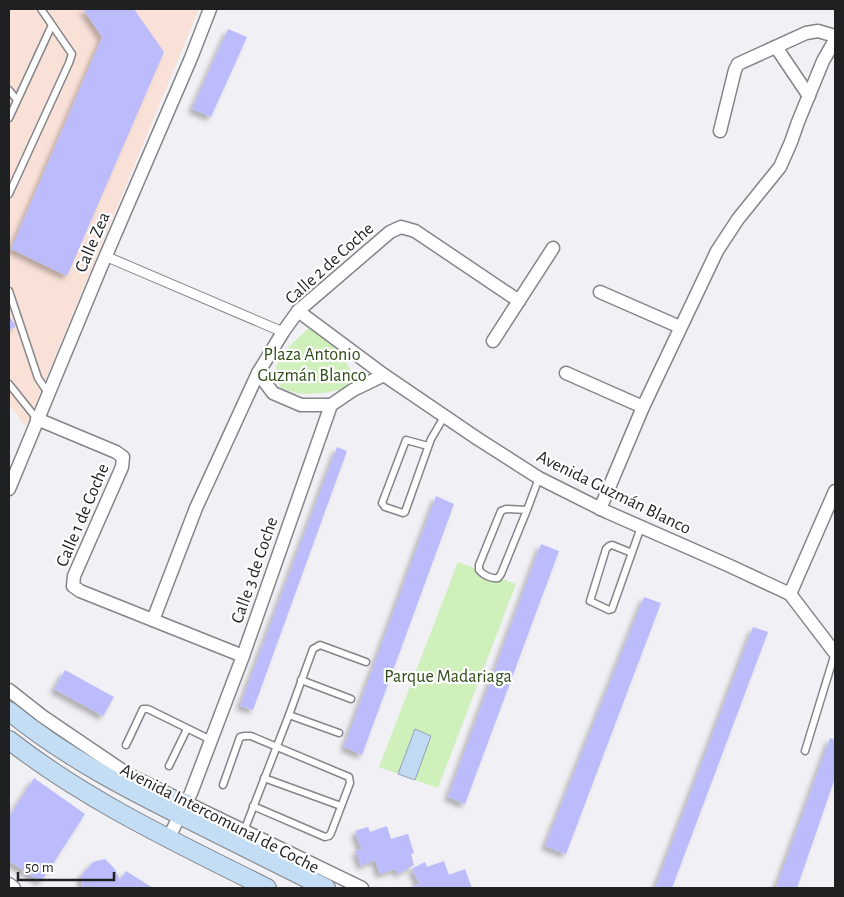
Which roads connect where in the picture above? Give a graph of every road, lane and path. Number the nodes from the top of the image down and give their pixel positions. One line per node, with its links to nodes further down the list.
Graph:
1 (41, 9): 3 (lane)
2 (208, 10): 14 (street, Calle Zea)
3 (52, 25): 9 (lane); 12 (lane)
4 (835, 36): 6 (street)
5 (835, 40): 8 (street)
6 (776, 47): 8 (street); 11 (street)
7 (9, 90): 9 (lane)
8 (809, 96): 19 (street)
9 (17, 100): 10 (lane)
10 (9, 118)
11 (720, 131)
12 (9, 194)
13 (553, 248): 17 (street)
14 (105, 256): 20 (street); 26 (street, Calle Zea)
15 (9, 290): 26 (lane)
16 (600, 292): 19 (street)
17 (519, 301): 18 (street, Calle 2 de Coche); 21 (street)
18 (298, 311): 20 (street, Calle 2 de Coche); 24 (street, Avenida Guzmán Blanco)
19 (680, 327): 28 (street)
20 (284, 332): 23 (street, Calle 2 de Coche)
21 (493, 341)
22 (566, 373): 28 (street)
23 (258, 374): 27 (street); 40 (street, Calle 2 de Coche)
24 (384, 375): 27 (street); 29 (street, Avenida Guzmán Blanco)
25 (9, 384): 30 (lane)
26 (48, 393): 30 (street, Calle Zea)
27 (331, 405): 42 (street, Calle 3 de Coche)
28 (643, 408): 35 (street)
29 (444, 416): 31 (lane); 32 (street, Avenida Guzmán Blanco)
30 (37, 420): 33 (street, Calle Zea); 40 (street, Calle 1 de Coche)
31 (428, 446): 31 (lane)
32 (539, 478): 35 (street, Avenida Guzmán Blanco); 36 (lane)
33 (9, 489)
34 (835, 491): 39 (street)
35 (600, 509): 37 (street, Avenida Guzmán Blanco)
36 (527, 510): 36 (lane)
37 (642, 527): 38 (lane); 39 (street, Avenida Guzmán Blanco)
38 (632, 553): 38 (lane)
39 (790, 594): 41 (street, Avenida Guzmán Blanco)
40 (153, 620): 42 (street, Calle 1 de Coche)
41 (835, 653): 55 (lane)
42 (243, 656): 52 (street, Calle 3 de Coche)
43 (366, 662): 44 (lane)
44 (301, 680): 46 (lane); 48 (lane)
45 (9, 690): 58 (street, Avenida Intercomunal de Coche)
46 (351, 699)
47 (9, 711): 58 (main road, Avenida Intercomunal de Coche)
48 (289, 715): 50 (lane); 54 (lane)
49 (187, 729): 52 (lane); 53 (lane); 56 (lane)
50 (339, 734)
51 (9, 740): 64 (main road)
52 (211, 740): 62 (street, Calle 3 de Coche)
53 (126, 746)
54 (276, 747): 57 (lane); 59 (lane); 61 (lane)
55 (805, 751)
56 (170, 766)
57 (264, 778): 60 (lane); 61 (lane)
58 (127, 780): 62 (main road); 62 (main road, Avenida Intercomunal de Coche)
59 (223, 785)
60 (253, 806): 61 (lane); 63 (lane)
61 (341, 806)
62 (183, 809): 63 (street, Avenida Intercomunal de Coche); 64 (street, Calle 3 de Coche); 68 (main road, Avenida Intercomunal de Coche)
63 (244, 831): 69 (street, Avenida Intercomunal de Coche)
64 (168, 839): 67 (main road)
65 (9, 884): 66 (street)
66 (14, 888)
67 (267, 888)
68 (326, 888)
69 (362, 888)

